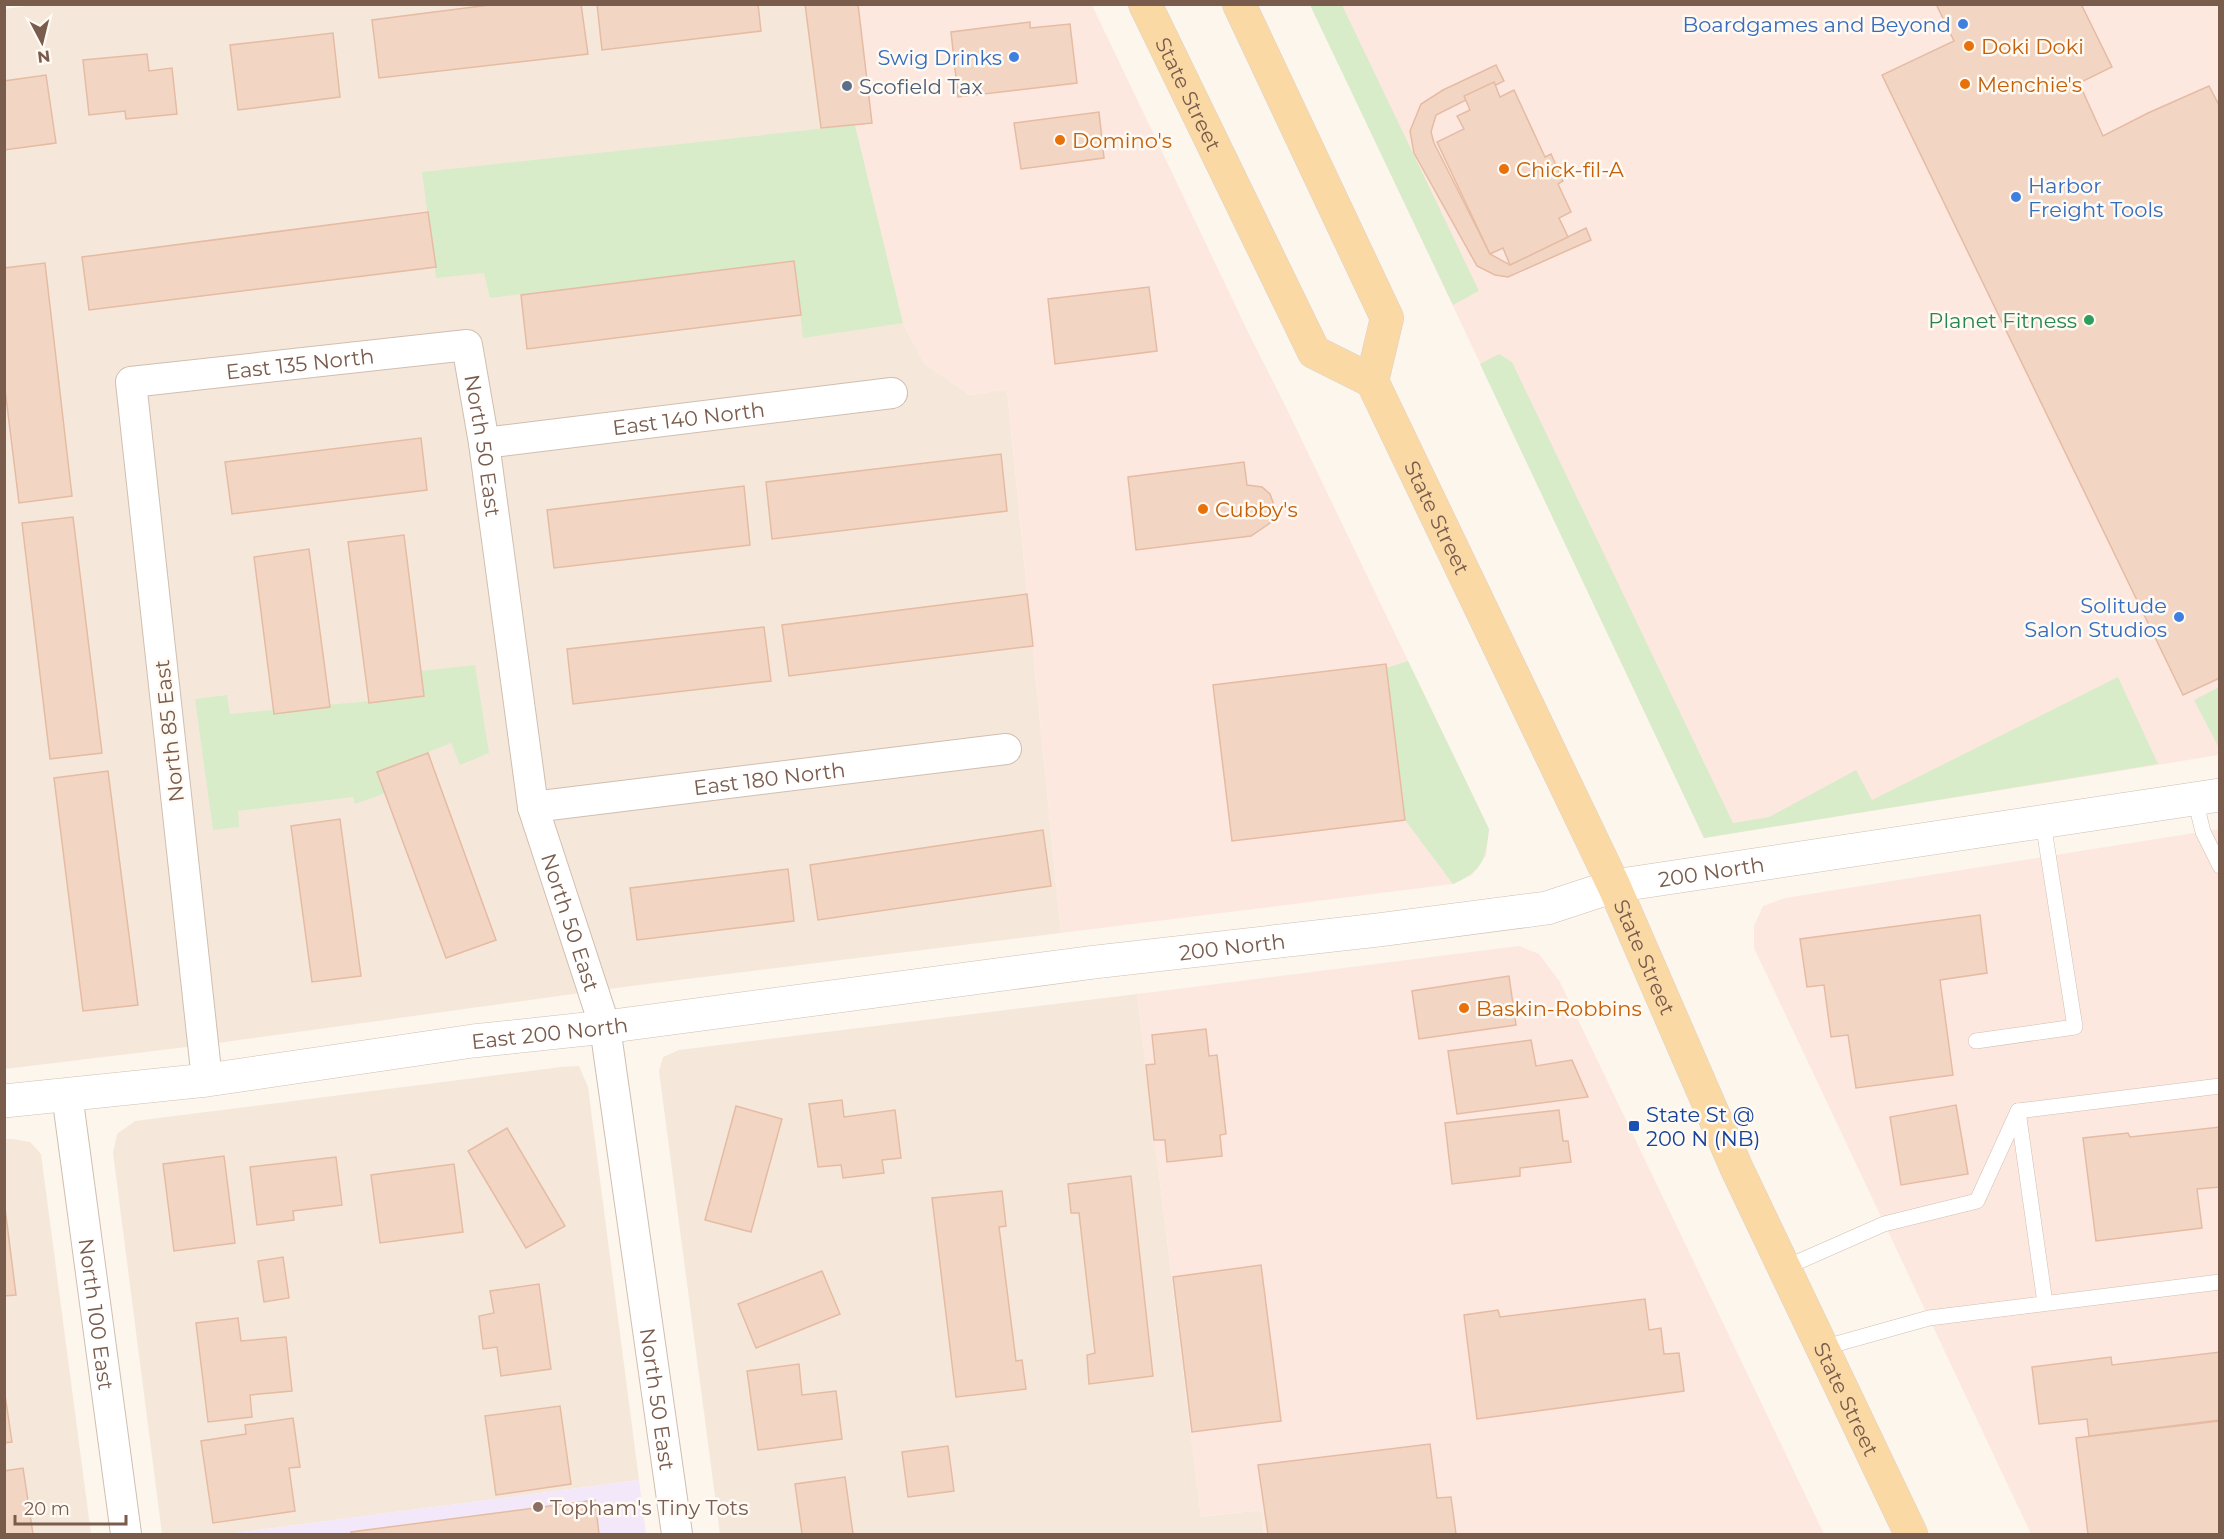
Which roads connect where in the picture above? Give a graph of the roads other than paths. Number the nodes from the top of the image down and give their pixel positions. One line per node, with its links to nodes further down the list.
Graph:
1 (1145, 4): 4 (main road, State Street)
2 (1239, 4): 4 (main road)
3 (467, 345): 5 (street, East 135 North); 7 (street, North 50 East)
4 (1372, 381): 13 (main road, State Street)
5 (131, 382): 17 (street, North 85 East)
6 (892, 393): 7 (street, East 140 North)
7 (484, 443): 10 (street, North 50 East)
8 (1006, 749): 10 (street, East 180 North)
9 (2207, 797): 11 (street, 200 North); 12 (lane)
10 (533, 807): 15 (street, North 50 East)
11 (2043, 822): 13 (street, 200 North); 16 (lane)
12 (2220, 866)
13 (1614, 886): 14 (street, 200 North); 22 (main road, State Street)
14 (1095, 962): 15 (street, East 200 North)
15 (605, 1028): 17 (street, East 200 North); 27 (street, North 50 East)
16 (1976, 1041)
17 (207, 1080): 19 (street, East 200 North)
18 (2220, 1086): 21 (lane)
19 (67, 1094): 20 (street, East 200 North); 26 (street, North 100 East)
20 (4, 1101)
21 (2018, 1111): 22 (lane); 24 (lane)
22 (1784, 1268): 25 (main road, State Street)
23 (2220, 1282): 24 (lane)
24 (2045, 1303): 25 (lane)
25 (1822, 1348): 28 (main road, State Street)
26 (126, 1534)
27 (677, 1534)
28 (1911, 1534)

